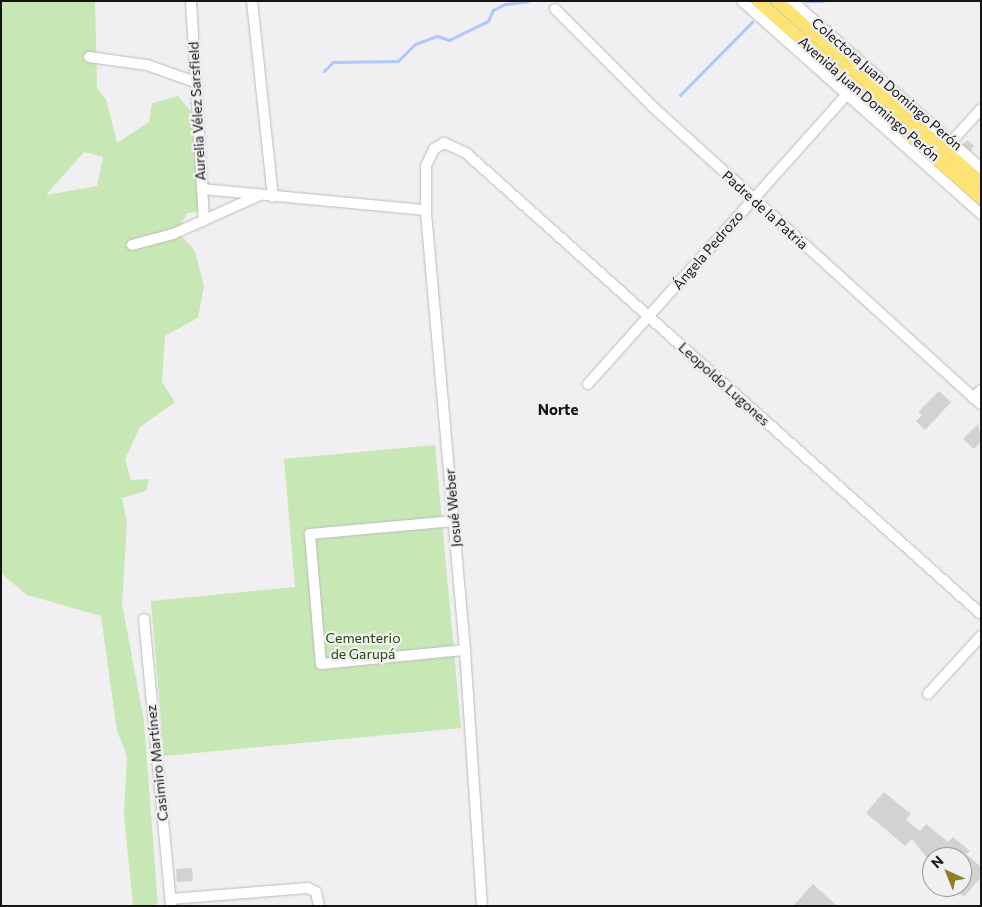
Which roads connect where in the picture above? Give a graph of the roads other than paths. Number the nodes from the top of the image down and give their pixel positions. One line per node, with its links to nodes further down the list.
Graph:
1 (191, 1): 9 (street, Aurelia Vélez Sarsfield)
2 (252, 1): 18 (street)
3 (742, 1): 10 (street)
4 (758, 1): 20 (main road, Avenida Juan Domingo Perón)
5 (777, 1): 15 (main road, Avenida Juan Domingo Perón)
6 (792, 1): 12 (street, Colectora Juan Domingo Perón)
7 (555, 9): 19 (street, Padre de la Patria)
8 (89, 57): 9 (street)
9 (195, 82): 16 (street, Aurelia Vélez Sarsfield)
10 (847, 94): 19 (street, Ángela Pedrozo); 22 (street)
11 (981, 109): 12 (street)
12 (952, 141): 14 (street, Colectora Juan Domingo Perón)
13 (466, 153): 21 (street, Josué Weber); 25 (street, Leopoldo Lugones)
14 (981, 168)
15 (981, 183)
16 (202, 189): 17 (street); 23 (street, Aurelia Vélez Sarsfield)
17 (259, 196): 18 (street); 23 (street)
18 (273, 197): 21 (street)
19 (753, 198): 25 (street, Ángela Pedrozo); 28 (street, Padre de la Patria)
20 (981, 198)
21 (426, 210): 29 (street, Josué Weber)
22 (981, 214)
23 (204, 221): 24 (street)
24 (132, 245)
25 (650, 318): 26 (street, Ángela Pedrozo); 30 (street, Leopoldo Lugones)
26 (588, 384)
27 (981, 390): 28 (street)
28 (977, 401)
29 (454, 521): 33 (street, Josué Weber); 33 (street)
30 (981, 614)
31 (144, 620): 35 (street, Casimiro Martínez)
32 (981, 636): 34 (street)
33 (465, 650): 37 (street, Josué Weber)
34 (928, 694)
35 (171, 902): 36 (street)
36 (320, 906)
37 (482, 906)

